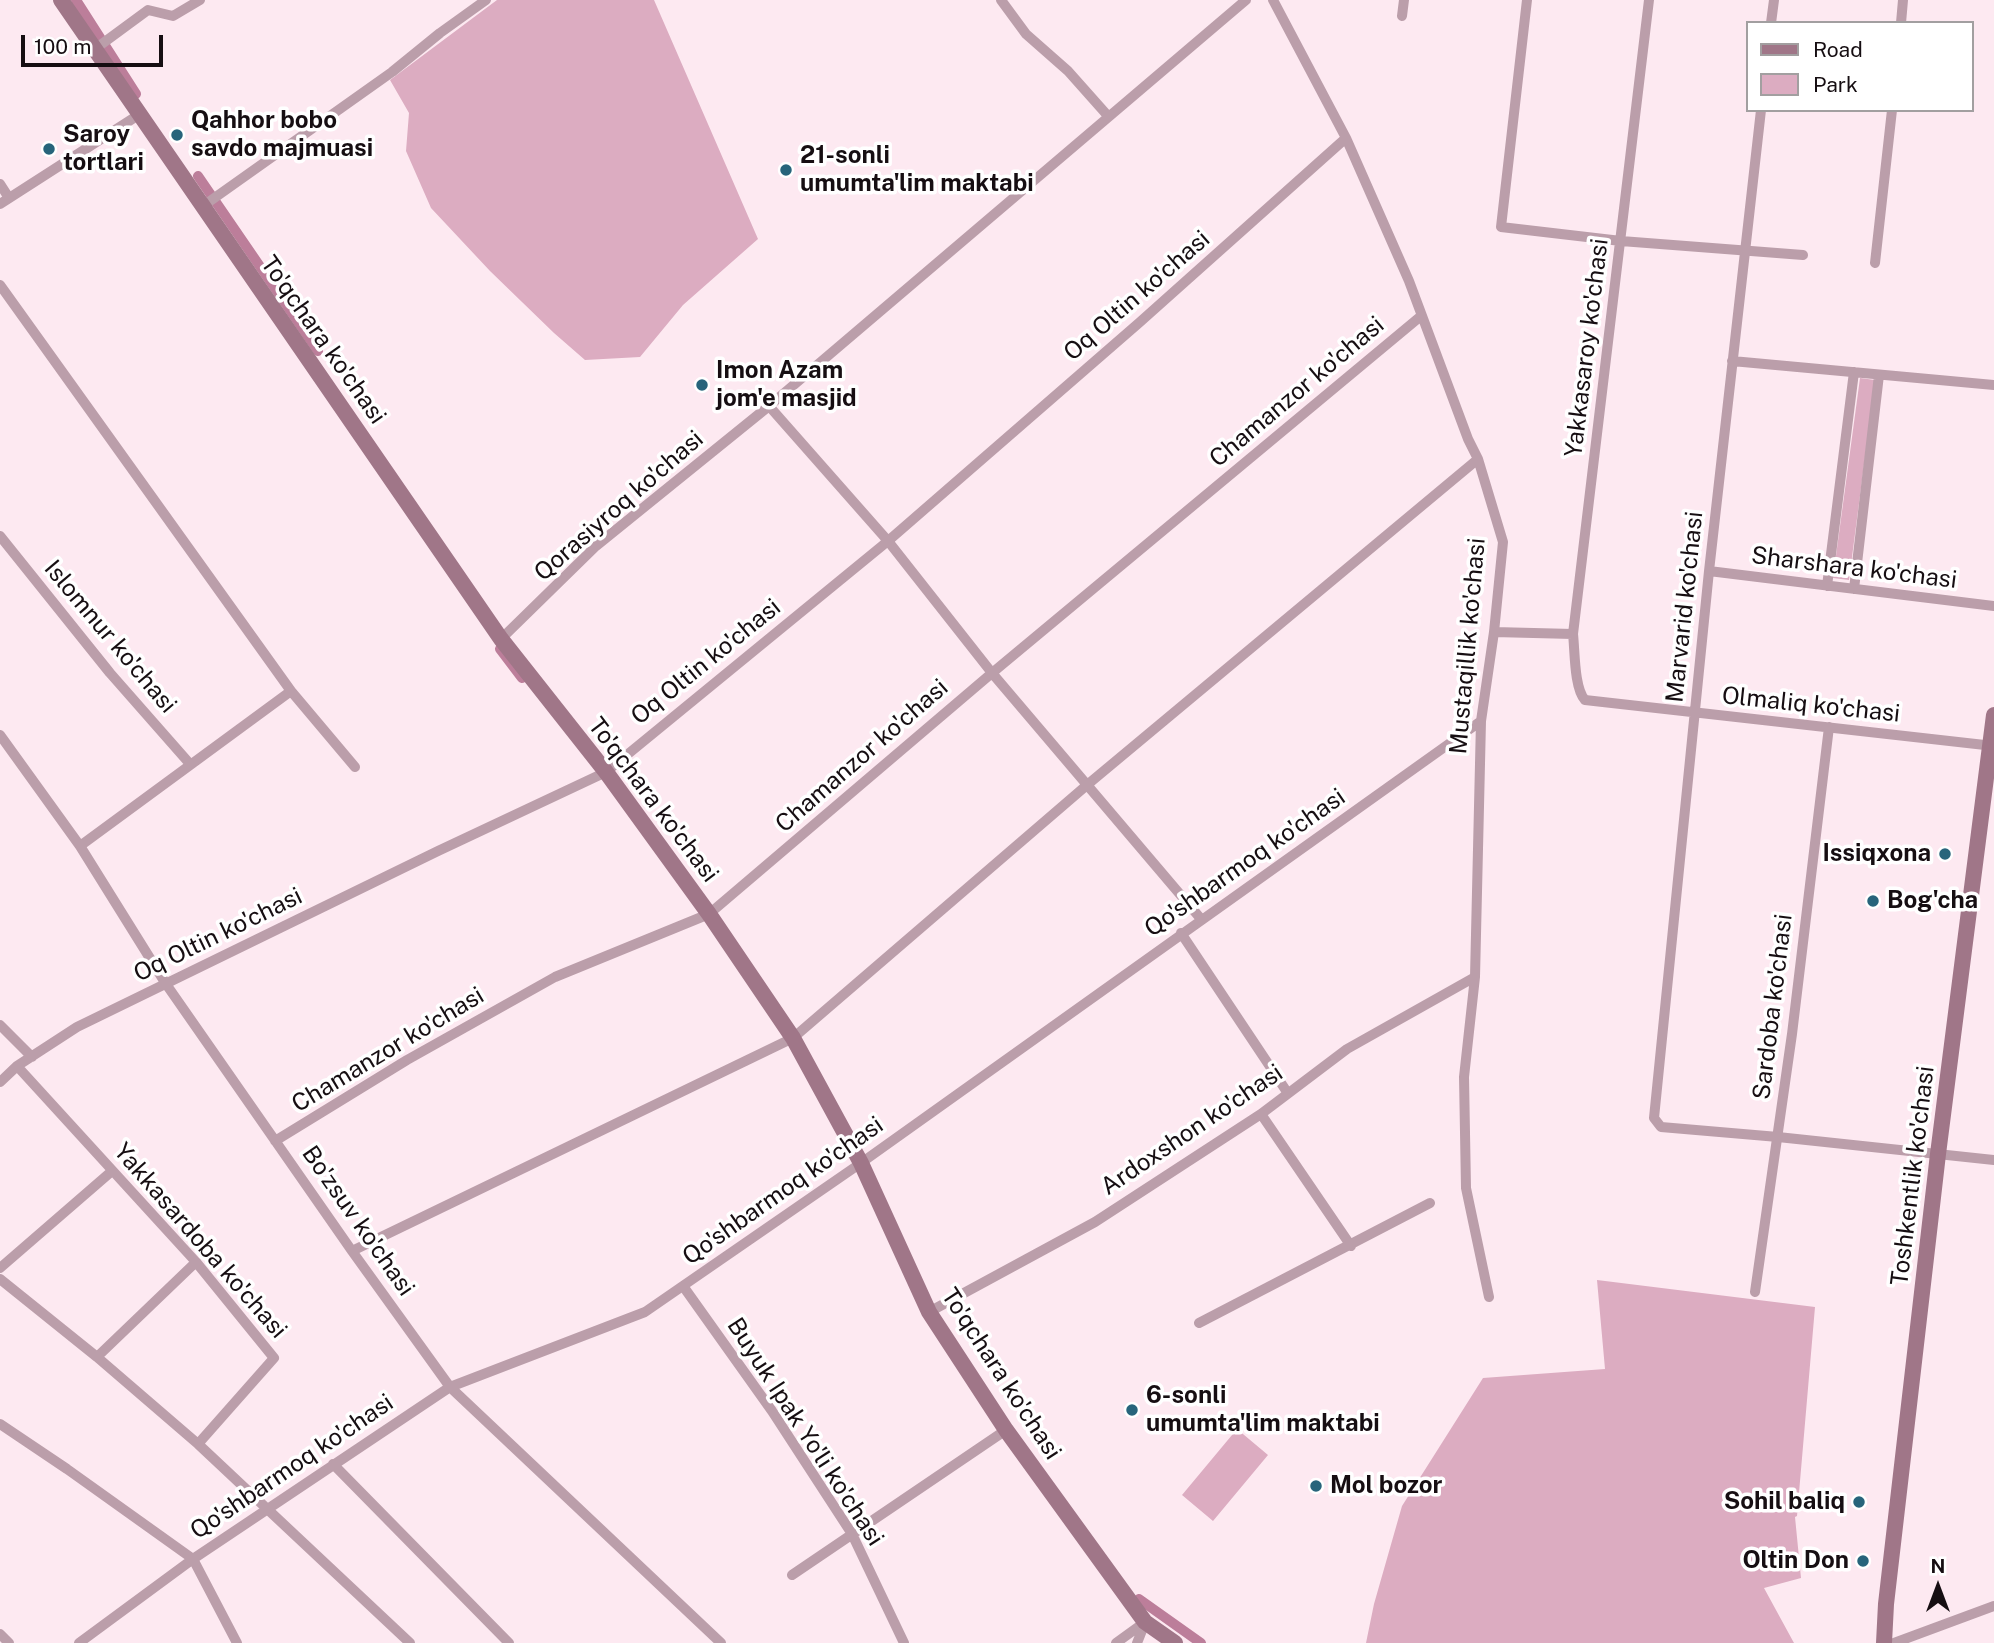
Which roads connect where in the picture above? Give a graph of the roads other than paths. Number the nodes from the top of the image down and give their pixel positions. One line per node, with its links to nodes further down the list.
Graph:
1 (61, 0): 15 (street, To'qchara ko'chasi)
2 (200, 0): 15 (street)
3 (486, 0): 23 (street)
4 (1002, 0): 19 (street)
5 (1246, 0): 19 (street, Qorasiyroq ko'chasi)
6 (1273, 0): 20 (street, Mustaqillik ko'chasi)
7 (1404, 0): 12 (street)
8 (1527, 0): 24 (street)
9 (1649, 0): 24 (street, Yakkasaroy ko'chasi)
10 (1774, 0): 13 (street)
11 (1903, 0): 14 (street)
12 (1402, 16)
13 (1771, 21)
14 (1901, 21)
15 (94, 49): 18 (street, To'qchara ko'chasi)
16 (1761, 112): 25 (street, Marvarid ko'chasi)
17 (1892, 112): 27 (street)
18 (140, 114): 22 (street); 23 (street, To'qchara ko'chasi)
19 (1108, 116): 34 (street, Qorasiyroq ko'chasi)
20 (1346, 138): 29 (street, Mustaqillik ko'chasi); 37 (street, Oq Oltin ko'chasi)
21 (0, 184): 22 (street)
22 (5, 201)
23 (203, 206): 44 (street, To'qchara ko'chasi)
24 (1621, 241): 25 (street); 43 (street, Yakkasaroy ko'chasi)
25 (1744, 250): 26 (street); 30 (street, Marvarid ko'chasi)
26 (1803, 256)
27 (1875, 264)
28 (0, 285): 46 (street)
29 (1421, 316): 35 (street, Mustaqillik ko'chasi); 45 (street, Chamanzor ko'chasi)
30 (1732, 361): 31 (street); 38 (street, Marvarid ko'chasi)
31 (1854, 372): 32 (street); 39 (street)
32 (1879, 375): 33 (street); 40 (street)
33 (1994, 385)
34 (769, 406): 37 (street); 44 (street, Qorasiyroq ko'chasi)
35 (1478, 459): 42 (street, Mustaqillik ko'chasi); 57 (street)
36 (0, 536): 54 (street, Islomnur ko'chasi)
37 (888, 541): 45 (street); 56 (street, Oq Oltin ko'chasi)
38 (1709, 571): 39 (street, Sharshara ko'chasi); 48 (street, Marvarid ko'chasi)
39 (1827, 586): 40 (street, Sharshara ko'chasi)
40 (1854, 589): 41 (street, Sharshara ko'chasi)
41 (1994, 606)
42 (1494, 632): 43 (street); 50 (street, Mustaqillik ko'chasi)
43 (1573, 634): 47 (street, Yakkasaroy ko'chasi)
44 (501, 639): 56 (street, To'qchara ko'chasi)
45 (992, 673): 57 (street); 59 (street, Chamanzor ko'chasi)
46 (291, 691): 54 (street); 55 (street)
47 (1585, 700): 48 (street, Olmaliq ko'chasi)
48 (1696, 713): 51 (street, Olmaliq ko'chasi); 71 (street, Marvarid ko'chasi)
49 (1994, 715): 53 (street, Toshkentlik ko'chasi)
50 (1481, 721): 60 (street, Qo'shbarmoq ko'chasi); 62 (street, Mustaqillik ko'chasi)
51 (1829, 727): 53 (street, Olmaliq ko'chasi); 71 (street, Sardoba ko'chasi)
52 (0, 735): 58 (street, Bo'zsuv ko'chasi)
53 (1993, 746): 73 (street, Toshkentlik ko'chasi)
54 (190, 764): 58 (street)
55 (355, 767)
56 (606, 772): 59 (street, To'qchara ko'chasi); 63 (street, Oq Oltin ko'chasi)
57 (1087, 785): 60 (street); 65 (street)
58 (80, 846): 63 (street, Bo'zsuv ko'chasi)
59 (709, 914): 65 (street, To'qchara ko'chasi); 72 (street, Chamanzor ko'chasi)
60 (1200, 919): 61 (street, Qo'shbarmoq ko'chasi)
61 (1181, 933): 69 (street); 75 (street, Qo'shbarmoq ko'chasi)
62 (1475, 977): 69 (street, Ardoxshon ko'chasi); 85 (street, Mustaqillik ko'chasi)
63 (166, 984): 66 (street, Oq Oltin ko'chasi); 72 (street, Bo'zsuv ko'chasi)
64 (0, 1025): 66 (street)
65 (793, 1038): 75 (street, To'qchara ko'chasi); 79 (street)
66 (32, 1056): 67 (street, Oq Oltin ko'chasi)
67 (16, 1066): 68 (street, Oq Oltin ko'chasi); 76 (street, Yakkasardoba ko'chasi)
68 (0, 1082)
69 (1287, 1092): 70 (street, Ardoxshon ko'chasi)
70 (1261, 1114): 78 (street); 86 (street, Ardoxshon ko'chasi)
71 (1778, 1137): 73 (street); 84 (street, Sardoba ko'chasi)
72 (275, 1141): 79 (street, Bo'zsuv ko'chasi)
73 (1938, 1154): 74 (street); 112 (street, Toshkentlik ko'chasi)
74 (1994, 1160)
75 (861, 1163): 83 (street, Qo'shbarmoq ko'chasi); 86 (street, To'qchara ko'chasi)
76 (112, 1171): 80 (street, Yakkasardoba ko'chasi); 81 (street)
77 (1430, 1203): 78 (street)
78 (1351, 1246): 87 (street)
79 (352, 1251): 89 (street, Bo'zsuv ko'chasi)
80 (196, 1262): 88 (street); 92 (street, Yakkasardoba ko'chasi)
81 (0, 1268)
82 (0, 1279): 88 (street)
83 (683, 1286): 89 (street, Qo'shbarmoq ko'chasi); 95 (street, Buyuk Ipak Yo'li ko'chasi)
84 (1755, 1292)
85 (1489, 1297)
86 (929, 1312): 91 (street, To'qchara ko'chasi)
87 (1199, 1323)
88 (97, 1357): 92 (street)
89 (450, 1387): 93 (street, Qo'shbarmoq ko'chasi); 106 (street, Bo'zsuv ko'chasi)
90 (0, 1424): 96 (street)
91 (1006, 1430): 95 (street); 99 (street, To'qchara ko'chasi)
92 (198, 1444): 94 (street)
93 (334, 1464): 94 (street, Qo'shbarmoq ko'chasi); 105 (street)
94 (269, 1509): 96 (street, Qo'shbarmoq ko'chasi); 104 (street)
95 (852, 1534): 97 (street); 107 (street, Buyuk Ipak Yo'li ko'chasi)
96 (193, 1559): 102 (street, Qo'shbarmoq ko'chasi); 103 (street)
97 (792, 1575)
98 (1994, 1606): 113 (street)
99 (1145, 1622): 108 (street); 109 (street); 110 (street); 111 (street, To'qchara ko'chasi)
100 (0, 1634): 101 (street)
101 (9, 1643)
102 (79, 1643)
103 (237, 1643)
104 (411, 1643)
105 (509, 1643)
106 (721, 1643)
107 (904, 1643)
108 (1116, 1643)
109 (1137, 1643)
110 (1157, 1643)
111 (1175, 1643)
112 (1884, 1643)
113 (1894, 1643)

